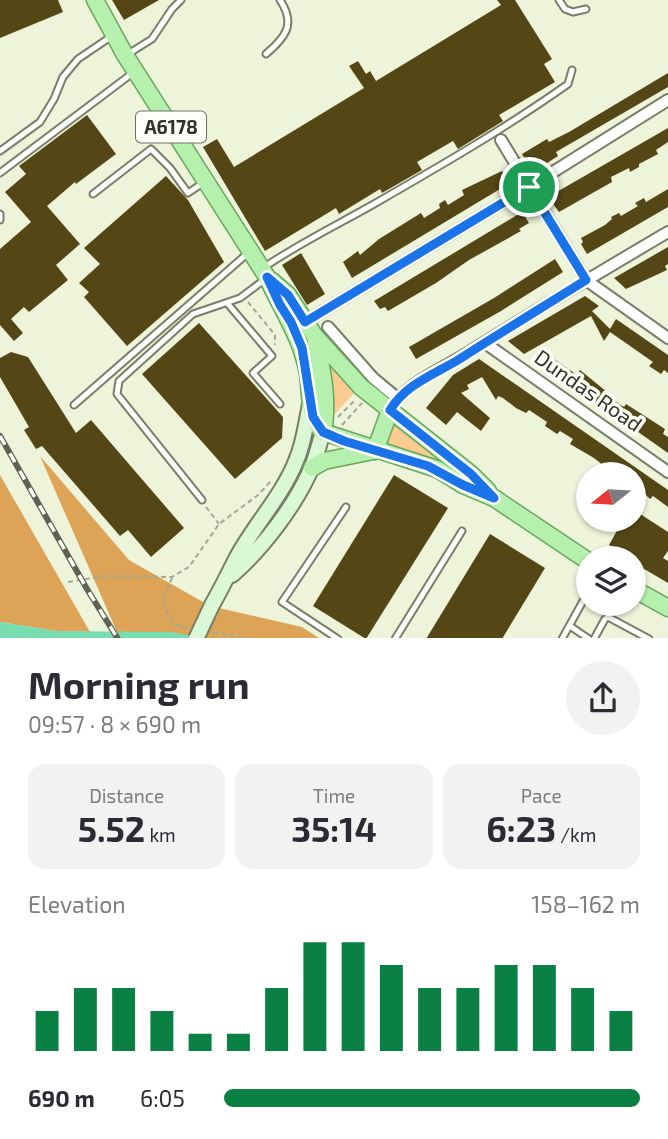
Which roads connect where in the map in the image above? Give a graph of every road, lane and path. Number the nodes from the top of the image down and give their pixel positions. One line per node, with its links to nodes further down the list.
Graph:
1 (95, 0): 6 (main road, A6178)
2 (181, 0): 8 (lane)
3 (281, 0): 7 (lane)
4 (559, 0): 5 (lane)
5 (586, 9)
6 (114, 35): 8 (main road, A6178); 13 (lane)
7 (266, 54)
8 (125, 55): 10 (main road, A6178)
9 (572, 70): 22 (lane)
10 (135, 71): 14 (lane); 15 (main road, A6178)
11 (668, 100): 16 (street)
12 (501, 140): 16 (street)
13 (0, 151)
14 (0, 173)
15 (205, 181): 17 (lane); 21 (main road, A6178)
16 (529, 187): 23 (street); 25 (street)
17 (93, 194)
18 (0, 214): 19 (lane)
19 (0, 220)
20 (668, 232): 23 (street)
21 (250, 252): 22 (main road, A6178); 33 (lane)
22 (265, 273): 24 (lane); 25 (main road, A6178); 28 (main road, A6178)
23 (586, 280): 26 (street); 27 (street)
24 (228, 303): 31 (lane); 40 (lane)
25 (316, 328): 28 (main road); 29 (main road, A6178); 32 (street); 34 (main road)
26 (668, 338)
27 (485, 342): 32 (street); 37 (street, Dundas Road)
28 (302, 348): 30 (main road, A6178)
29 (370, 395): 32 (main road, A6178); 34 (path)
30 (310, 403): 34 (main road, A6178); 45 (street)
31 (280, 404)
32 (394, 404): 35 (main road); 39 (main road, A6178)
33 (74, 405)
34 (329, 435): 35 (main road, A6178); 36 (street)
35 (375, 451): 36 (main road); 39 (main road, A6178)
36 (312, 468): 45 (street)
37 (668, 472)
38 (273, 479): 42 (path)
39 (494, 498): 44 (main road, A6178)
40 (202, 500): 42 (path)
41 (346, 507): 52 (lane)
42 (219, 524): 46 (path)
43 (462, 531): 53 (lane)
44 (576, 553)
45 (228, 578): 51 (street, bridge)
46 (68, 582)
47 (646, 596): 48 (main road)
48 (668, 608)
49 (576, 615): 50 (lane)
50 (570, 626): 54 (lane); 55 (lane)
51 (196, 638)
52 (336, 638)
53 (396, 638)
54 (563, 638)
55 (589, 638)
56 (592, 638): 57 (lane)
57 (647, 638)

